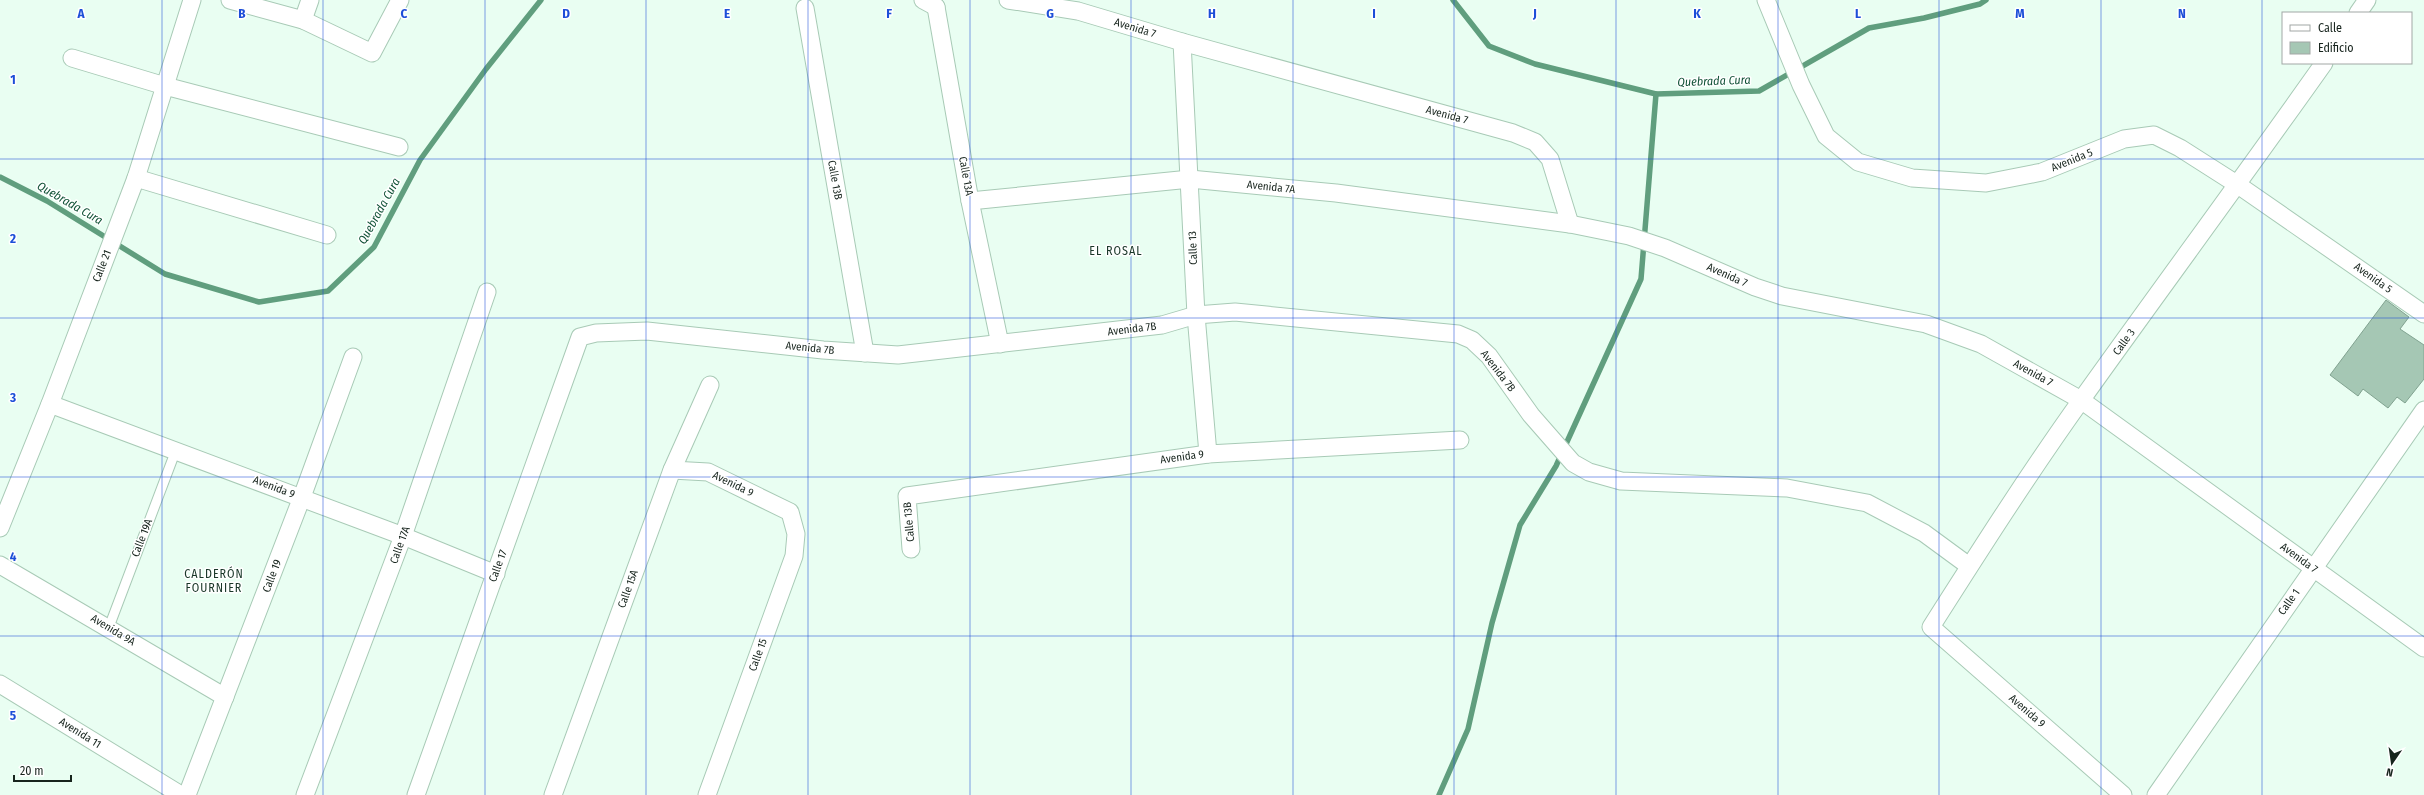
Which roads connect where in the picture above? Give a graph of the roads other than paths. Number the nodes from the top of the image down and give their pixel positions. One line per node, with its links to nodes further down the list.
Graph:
1 (192, 0): 15 (street, Calle 21)
2 (230, 0): 11 (street)
3 (310, 0): 11 (street)
4 (400, 0): 11 (street)
5 (1008, 0): 12 (street, Avenida 7)
6 (1766, 0): 19 (street, Avenida 5)
7 (2368, 0): 10 (street)
8 (935, 2): 20 (street, Calle 13A)
9 (805, 8): 28 (street, Calle 13B)
10 (2359, 12)
11 (303, 20)
12 (1182, 42): 18 (street, Calle 13); 21 (street, Avenida 7)
13 (72, 58): 15 (street)
14 (2323, 64): 19 (street, Calle 3)
15 (165, 86): 16 (street); 17 (street, Calle 21)
16 (399, 147)
17 (136, 178): 22 (street); 32 (street, Calle 21)
18 (1190, 179): 20 (street, Avenida 7A); 21 (street, Avenida 7A); 25 (street, Calle 13)
19 (2238, 185): 24 (street, Avenida 5); 31 (street, Calle 3)
20 (970, 201): 27 (street, Calle 13A)
21 (1570, 224): 31 (street, Avenida 7)
22 (327, 235)
23 (487, 292): 42 (street, Calle 17A)
24 (2424, 314)
25 (1196, 315): 27 (street, Avenida 7B); 36 (street, Calle 13); 45 (street, Avenida 7B)
26 (580, 337): 28 (street, Avenida 7B); 47 (street, Calle 17)
27 (1000, 344): 28 (street, Avenida 7B)
28 (865, 353)
29 (353, 357): 39 (street, Calle 19)
30 (710, 385): 37 (street, Calle 15A)
31 (2081, 400): 45 (street, Calle 3); 46 (street, Avenida 7)
32 (50, 404): 35 (street, Avenida 9); 41 (street, Calle 21)
33 (2424, 410): 46 (street, Calle 1)
34 (1460, 440): 36 (street, Avenida 9)
35 (176, 450): 39 (street, Avenida 9); 48 (lane, Calle 19A)
36 (1208, 454): 38 (street, Avenida 9)
37 (672, 470): 40 (street, Avenida 9); 57 (street, Calle 15A)
38 (907, 496): 43 (street, Calle 13B)
39 (302, 497): 42 (street, Avenida 9); 52 (street, Calle 19)
40 (790, 512): 58 (street, Calle 15)
41 (0, 528)
42 (403, 536): 47 (street, Avenida 9); 55 (street, Calle 17A)
43 (911, 549)
44 (0, 564): 48 (street, Avenida 9A)
45 (1969, 566): 49 (street, Calle 3)
46 (2312, 568): 50 (street, Avenida 7); 60 (street, Calle 1)
47 (496, 574): 56 (street, Calle 17)
48 (108, 627): 52 (street, Avenida 9A)
49 (1931, 627): 59 (street, Avenida 9)
50 (2424, 648)
51 (0, 684): 53 (street, Avenida 11)
52 (225, 697): 54 (street, Calle 19)
53 (181, 795)
54 (187, 795)
55 (305, 795)
56 (416, 795)
57 (553, 795)
58 (707, 795)
59 (2123, 795)
60 (2156, 795)

